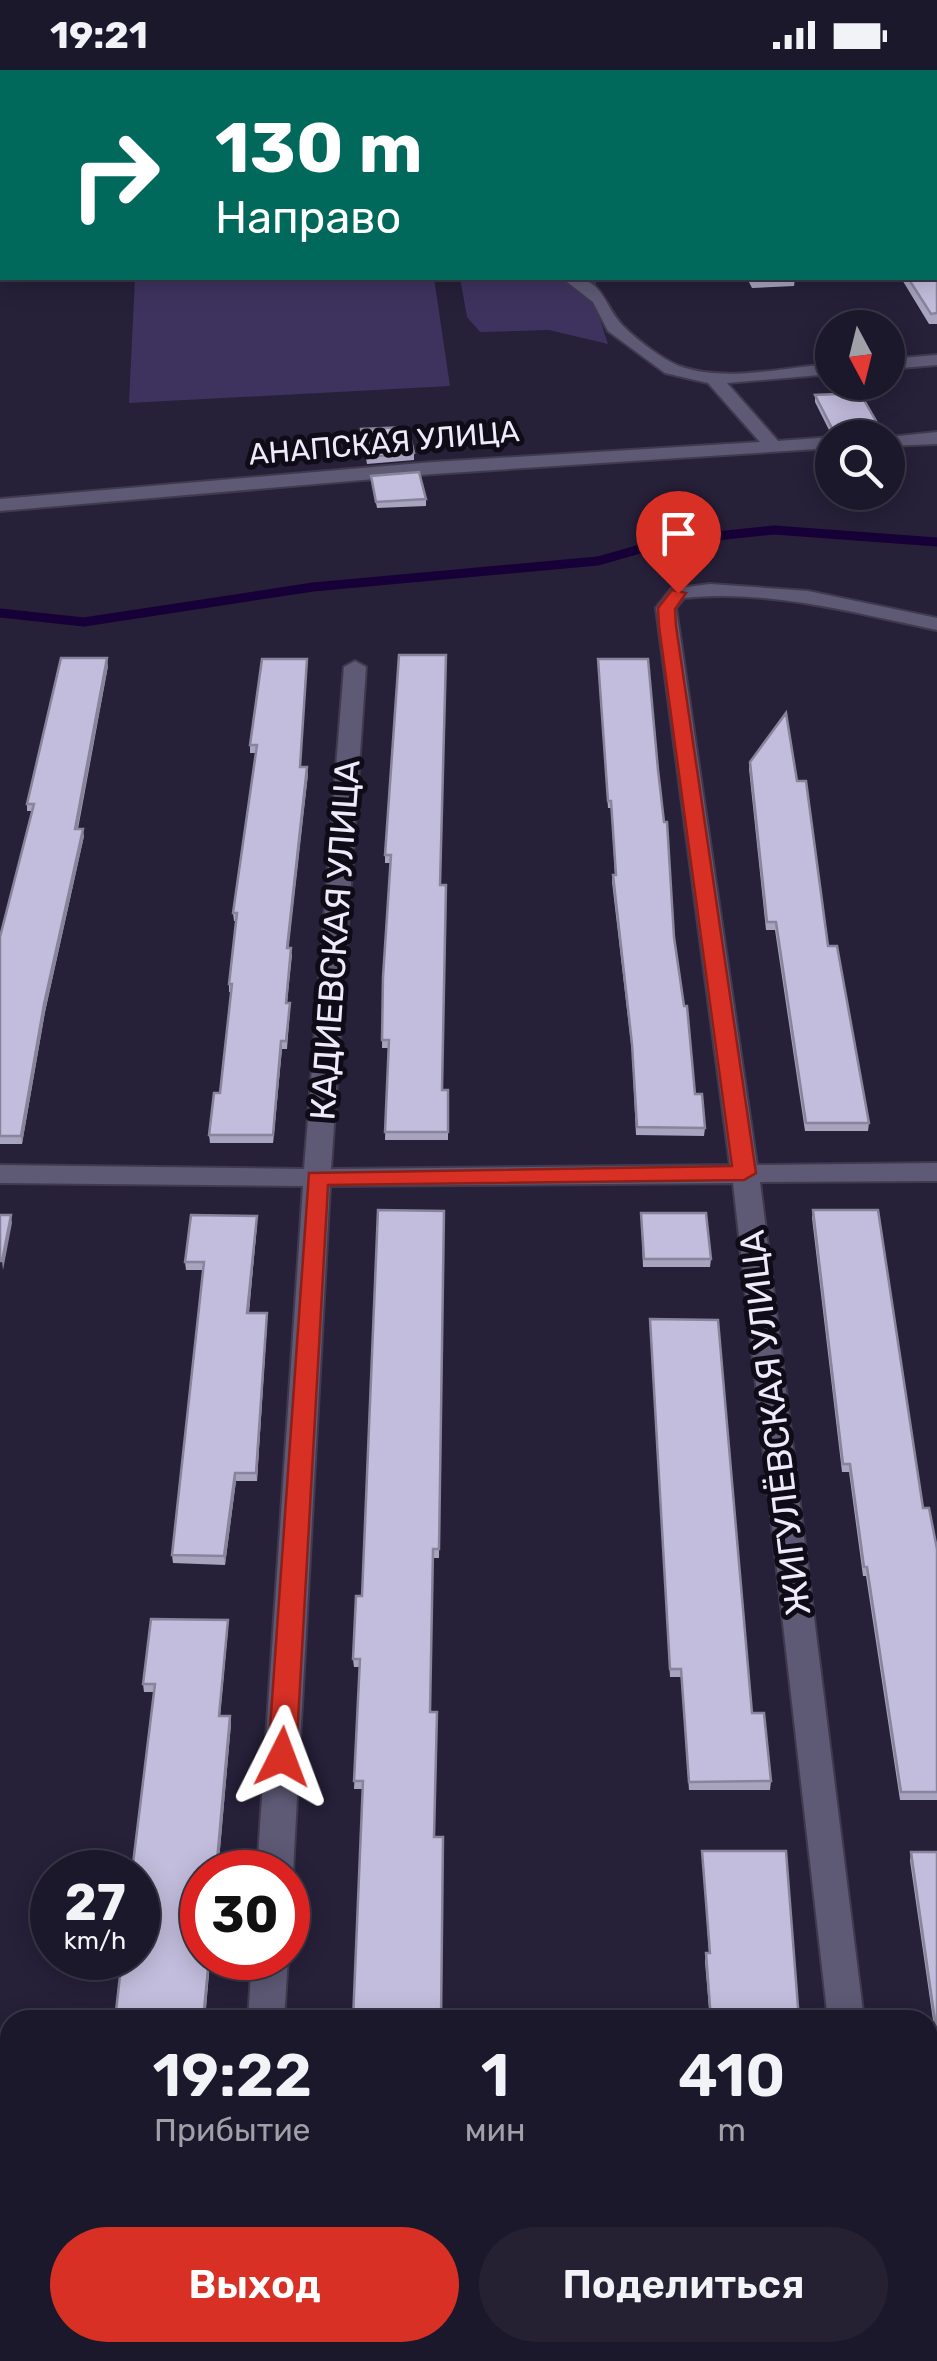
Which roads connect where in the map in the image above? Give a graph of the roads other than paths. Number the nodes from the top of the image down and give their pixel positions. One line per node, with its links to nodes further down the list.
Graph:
1 (573, 280): 3 (street)
2 (605, 280): 3 (street)
3 (600, 299): 7 (street)
4 (937, 360): 5 (street)
5 (905, 363)
6 (815, 370): 7 (street)
7 (714, 379): 11 (street)
8 (937, 438): 9 (street)
9 (905, 439)
10 (815, 444): 11 (street, АНАПСКАЯ УЛИЦА)
11 (773, 446): 12 (street, АНАПСКАЯ УЛИЦА)
12 (0, 505)
13 (937, 624): 16 (street, ЖИГУЛЁВСКАЯ УЛИЦА)
14 (355, 667): 18 (street, КАДИЕВСКАЯ УЛИЦА)
15 (937, 1172): 16 (street)
16 (744, 1173): 18 (street); 22 (street, ЖИГУЛЁВСКАЯ УЛИЦА)
17 (0, 1174): 18 (street)
18 (317, 1178): 19 (street, КАДИЕВСКАЯ УЛИЦА)
19 (276, 1850)
20 (269, 1980): 21 (street)
21 (267, 2010)
22 (845, 2010)

